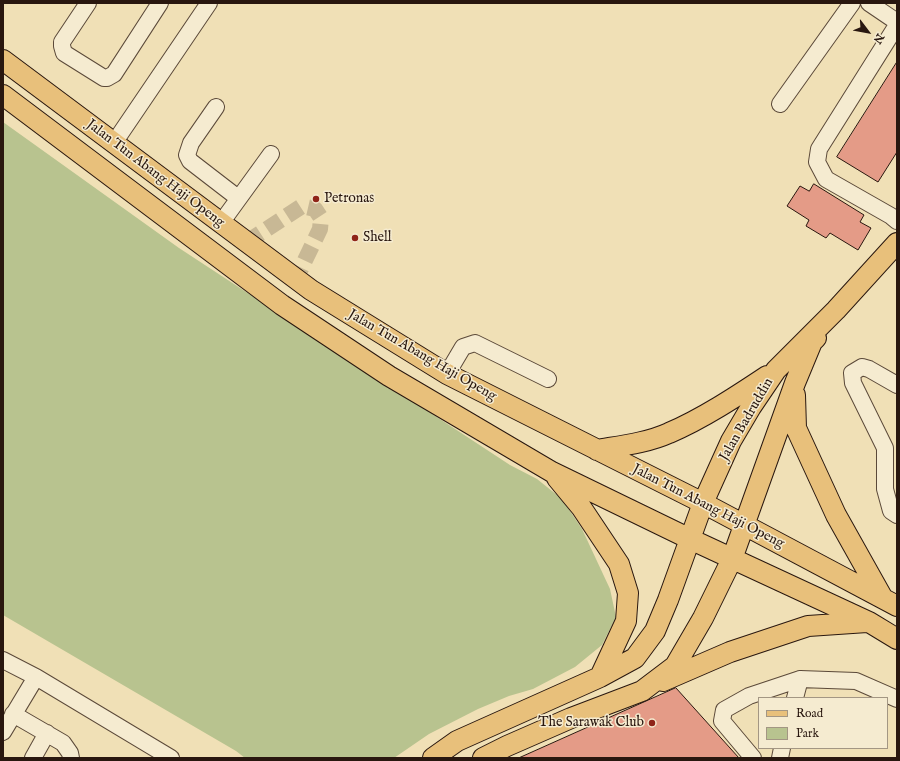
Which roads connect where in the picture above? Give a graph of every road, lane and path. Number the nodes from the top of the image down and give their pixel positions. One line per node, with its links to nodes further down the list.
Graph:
1 (88, 3): 2 (street)
2 (160, 3)
3 (209, 3): 11 (street)
4 (852, 3): 9 (street)
5 (869, 3): 6 (street)
6 (897, 24): 14 (street)
7 (3, 60): 11 (main road, Jalan Tun Abang Haji Openg)
8 (3, 95): 24 (main road, Jalan Tun Abang Haji Openg)
9 (780, 104)
10 (216, 107): 13 (street)
11 (114, 143): 15 (main road, Jalan Tun Abang Haji Openg)
12 (271, 154): 13 (street)
13 (238, 198): 15 (street)
14 (895, 214)
15 (221, 223): 19 (main road, Jalan Tun Abang Haji Openg)
16 (897, 242): 17 (main road, Jalan Badruddin)
17 (836, 310): 18 (main road, Jalan Badruddin); 21 (main road, Jalan Badruddin)
18 (776, 370): 23 (main road); 25 (main road, Jalan Badruddin)
19 (447, 374): 20 (street); 23 (main road, Jalan Tun Abang Haji Openg)
20 (548, 379)
21 (795, 383): 27 (main road, Jalan Badruddin); 30 (main road)
22 (897, 385): 26 (street)
23 (597, 450): 25 (main road, Jalan Tun Abang Haji Openg)
24 (552, 472): 28 (main road, Jalan Tun Abang Haji Openg); 34 (main road)
25 (703, 503): 27 (main road, Jalan Tun Abang Haji Openg); 28 (main road, Jalan Badruddin)
26 (897, 515)
27 (744, 525): 29 (main road, Jalan Badruddin); 30 (main road, Jalan Tun Abang Haji Openg)
28 (690, 539): 29 (main road, Jalan Tun Abang Haji Openg); 34 (main road, Jalan Badruddin)
29 (732, 559): 31 (main road, Jalan Tun Abang Haji Openg); 37 (main road, Jalan Badruddin)
30 (889, 601)
31 (869, 622): 32 (main road, Jalan Tun Abang Haji Openg); 37 (main road)
32 (897, 639)
33 (3, 660): 35 (street)
34 (600, 677): 46 (main road, Jalan Badruddin)
35 (36, 678): 40 (street); 45 (street)
36 (800, 679): 38 (street); 39 (street); 48 (street)
37 (642, 691): 47 (main road)
38 (795, 697)
39 (897, 699)
40 (13, 714): 41 (street); 42 (street)
41 (3, 732)
42 (47, 733): 43 (street); 44 (street)
43 (33, 758)
44 (71, 758)
45 (171, 758)
46 (432, 758)
47 (483, 758)
48 (753, 758)

